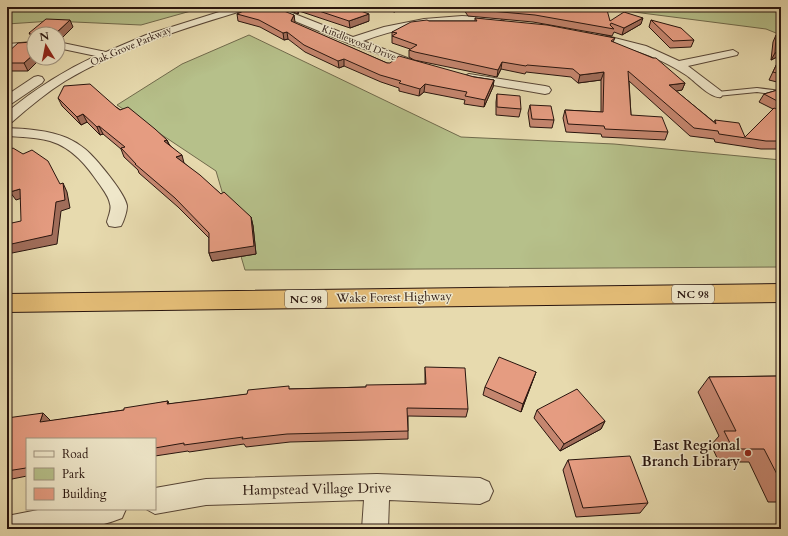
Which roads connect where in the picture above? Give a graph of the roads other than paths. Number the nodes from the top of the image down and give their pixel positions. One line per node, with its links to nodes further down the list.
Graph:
1 (227, 7): 10 (street, Oak Grove Parkway)
2 (245, 7): 12 (street, Oak Grove Parkway)
3 (269, 7): 6 (street, Kindlewood Drive)
4 (511, 23): 6 (street)
5 (580, 33): 13 (street)
6 (352, 41): 14 (street, Kindlewood Drive)
7 (26, 46): 8 (street)
8 (7, 47)
9 (66, 47): 10 (street)
10 (93, 52): 12 (street); 19 (street, Oak Grove Parkway)
11 (733, 53): 13 (street)
12 (106, 55): 20 (street, Oak Grove Parkway)
13 (679, 65): 18 (street)
14 (431, 69)
15 (460, 76): 16 (street)
16 (546, 90)
17 (781, 93): 18 (lane)
18 (717, 94)
19 (7, 101)
20 (7, 119)
21 (7, 132): 22 (street)
22 (115, 222)
23 (781, 293): 24 (highway, Wake Forest Highway / NC 98)
24 (7, 303)
25 (377, 487): 26 (street, Hampstead Village Drive); 27 (street, Hampstead Village Drive); 30 (street)
26 (480, 491)
27 (156, 501)
28 (107, 510): 29 (street)
29 (7, 528)
30 (375, 529)

